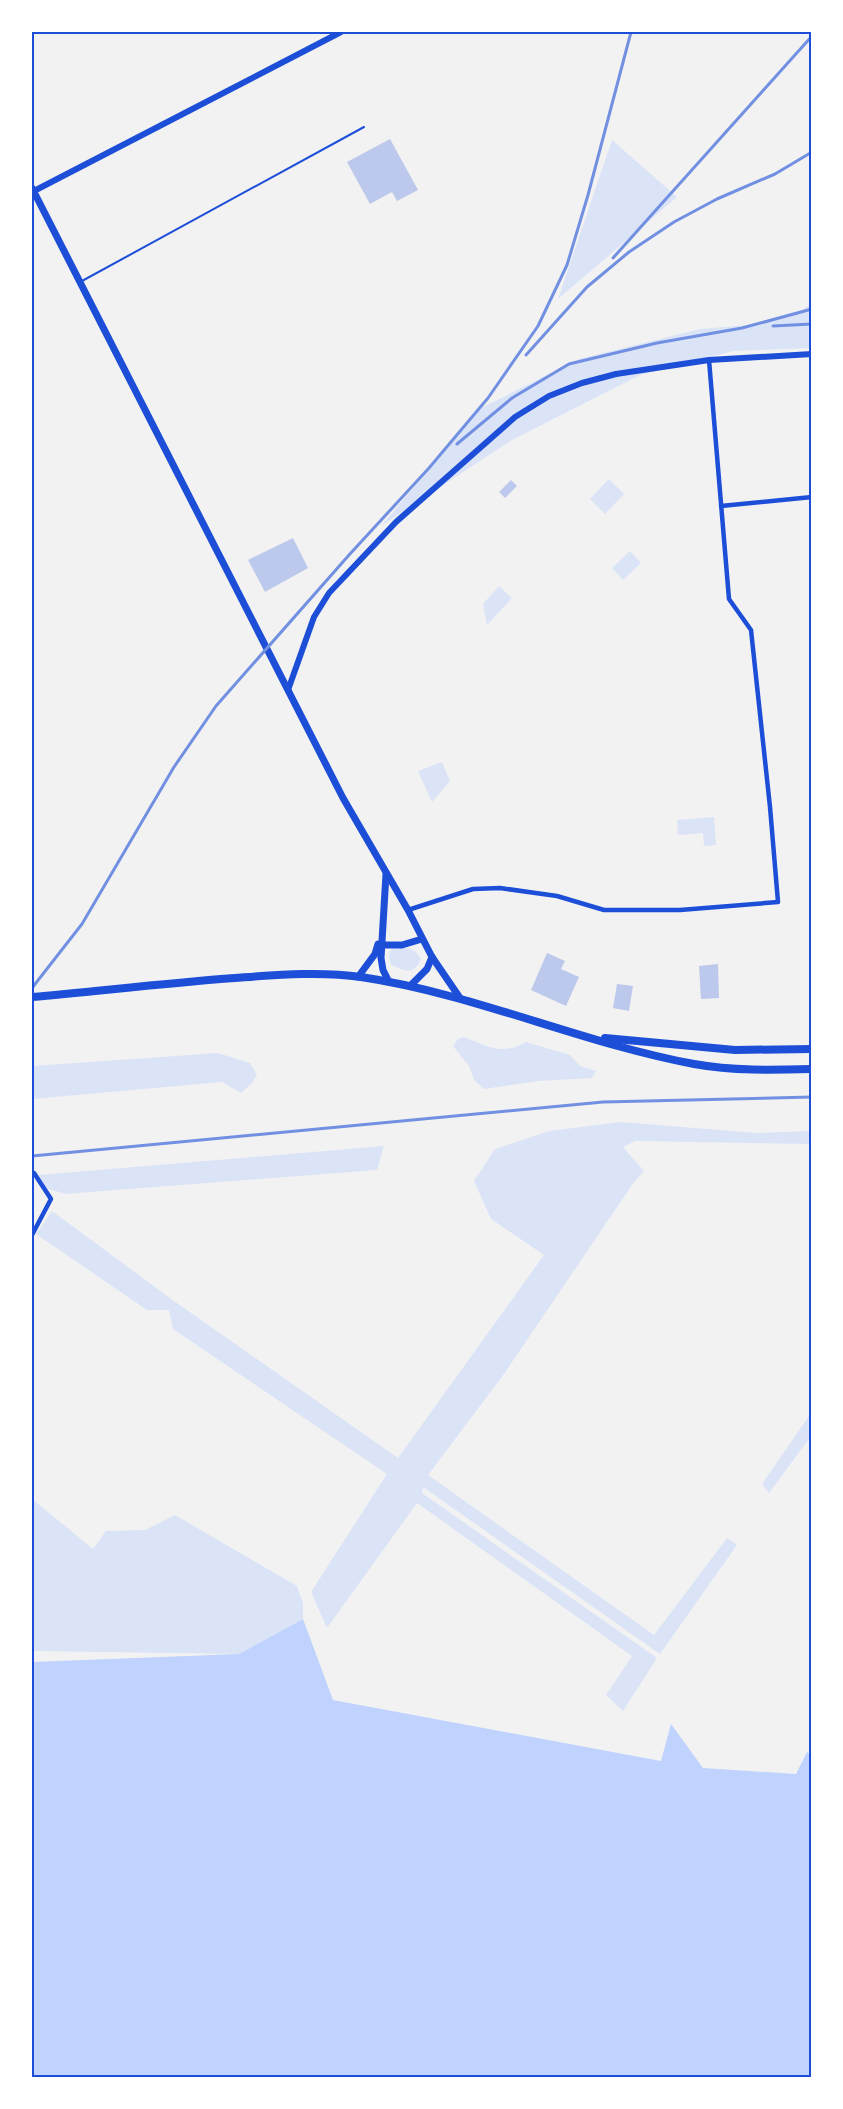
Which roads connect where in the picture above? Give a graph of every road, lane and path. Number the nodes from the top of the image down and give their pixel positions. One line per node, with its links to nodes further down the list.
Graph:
1 (341, 32): 3 (street)
2 (364, 127): 4 (lane)
3 (32, 190): 4 (main road)
4 (80, 283): 9 (main road)
5 (812, 354): 6 (street)
6 (709, 360): 8 (street); 9 (street)
7 (812, 497): 8 (street)
8 (721, 506): 11 (street)
9 (288, 690): 10 (main road)
10 (386, 874): 11 (main road); 12 (main road)
11 (408, 910): 13 (main road)
12 (383, 921): 14 (main road); 16 (main road)
13 (422, 939): 14 (main road); 15 (main road)
14 (381, 945): 17 (main road)
15 (432, 957): 18 (main road); 20 (main road)
16 (358, 977): 17 (highway); 19 (highway)
17 (389, 982): 18 (highway)
18 (410, 986): 20 (highway)
19 (32, 997)
20 (460, 998): 21 (highway)
21 (581, 1035): 22 (highway); 23 (highway)
22 (812, 1049)
23 (812, 1069)
24 (32, 1173): 25 (street)
25 (32, 1234)

